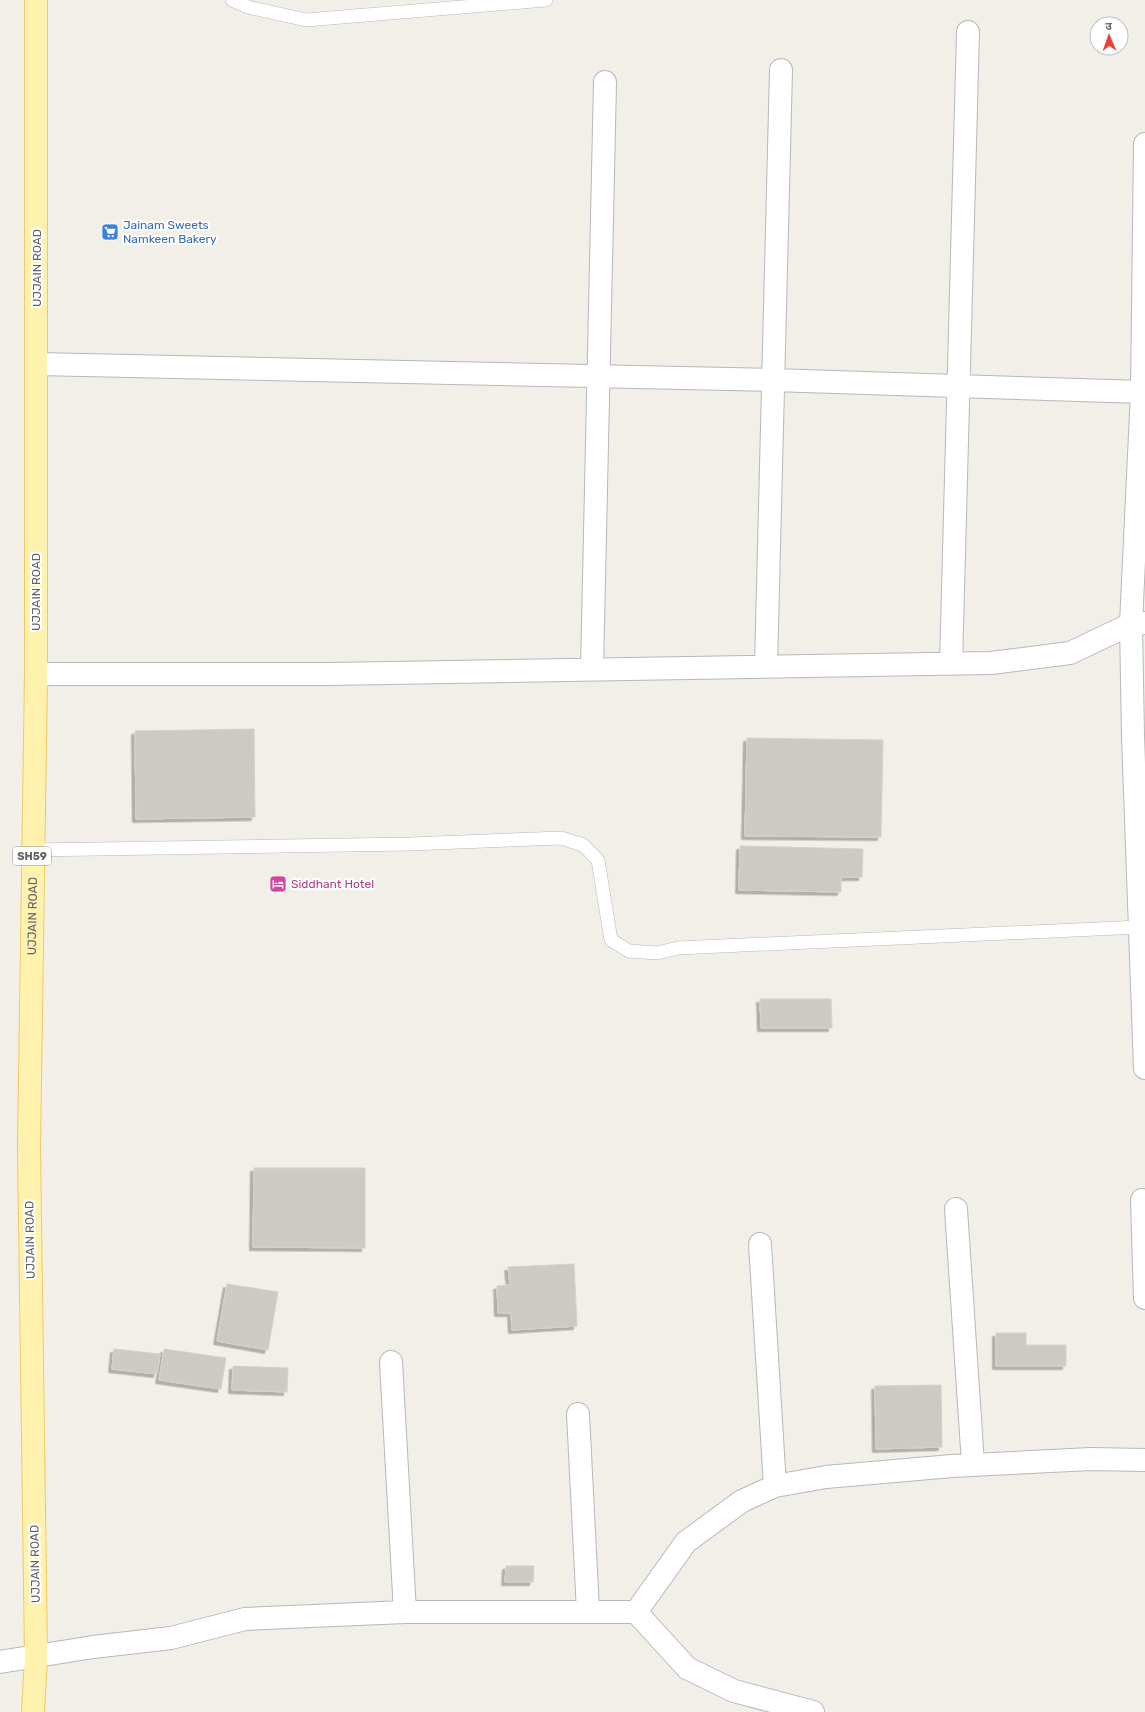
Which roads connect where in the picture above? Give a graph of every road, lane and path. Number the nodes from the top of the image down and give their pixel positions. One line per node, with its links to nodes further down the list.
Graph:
1 (36, 0): 8 (main road, UJJAIN ROAD / SH59)
2 (232, 0): 3 (lane)
3 (546, 0)
4 (968, 32): 11 (street)
5 (781, 70): 10 (street)
6 (605, 82): 9 (street)
7 (1145, 144): 12 (street)
8 (37, 364): 9 (street); 17 (main road, UJJAIN ROAD / SH59)
9 (598, 376): 10 (street); 16 (street)
10 (773, 380): 11 (street); 15 (street)
11 (958, 386): 12 (street); 14 (street)
12 (1142, 392): 13 (street)
13 (1138, 623): 14 (street); 18 (street)
14 (951, 664): 15 (street)
15 (766, 666): 16 (street)
16 (592, 669): 17 (street)
17 (36, 674): 19 (main road, UJJAIN ROAD / SH59)
18 (1139, 736): 20 (street)
19 (32, 850): 20 (lane); 34 (main road, UJJAIN ROAD / SH59)
20 (1140, 926): 21 (street)
21 (1145, 1068)
22 (1142, 1200): 25 (street)
23 (956, 1209): 29 (street)
24 (760, 1244): 30 (street)
25 (1145, 1298)
26 (391, 1362): 32 (street)
27 (578, 1414): 31 (street)
28 (1145, 1460): 29 (street)
29 (973, 1464): 30 (street)
30 (775, 1486): 33 (street)
31 (588, 1611): 32 (street); 33 (street)
32 (405, 1612): 34 (street)
33 (636, 1612): 37 (street)
34 (36, 1656): 35 (street); 36 (main road, UJJAIN ROAD / SH59)
35 (0, 1662)
36 (33, 1712)
37 (813, 1712)

